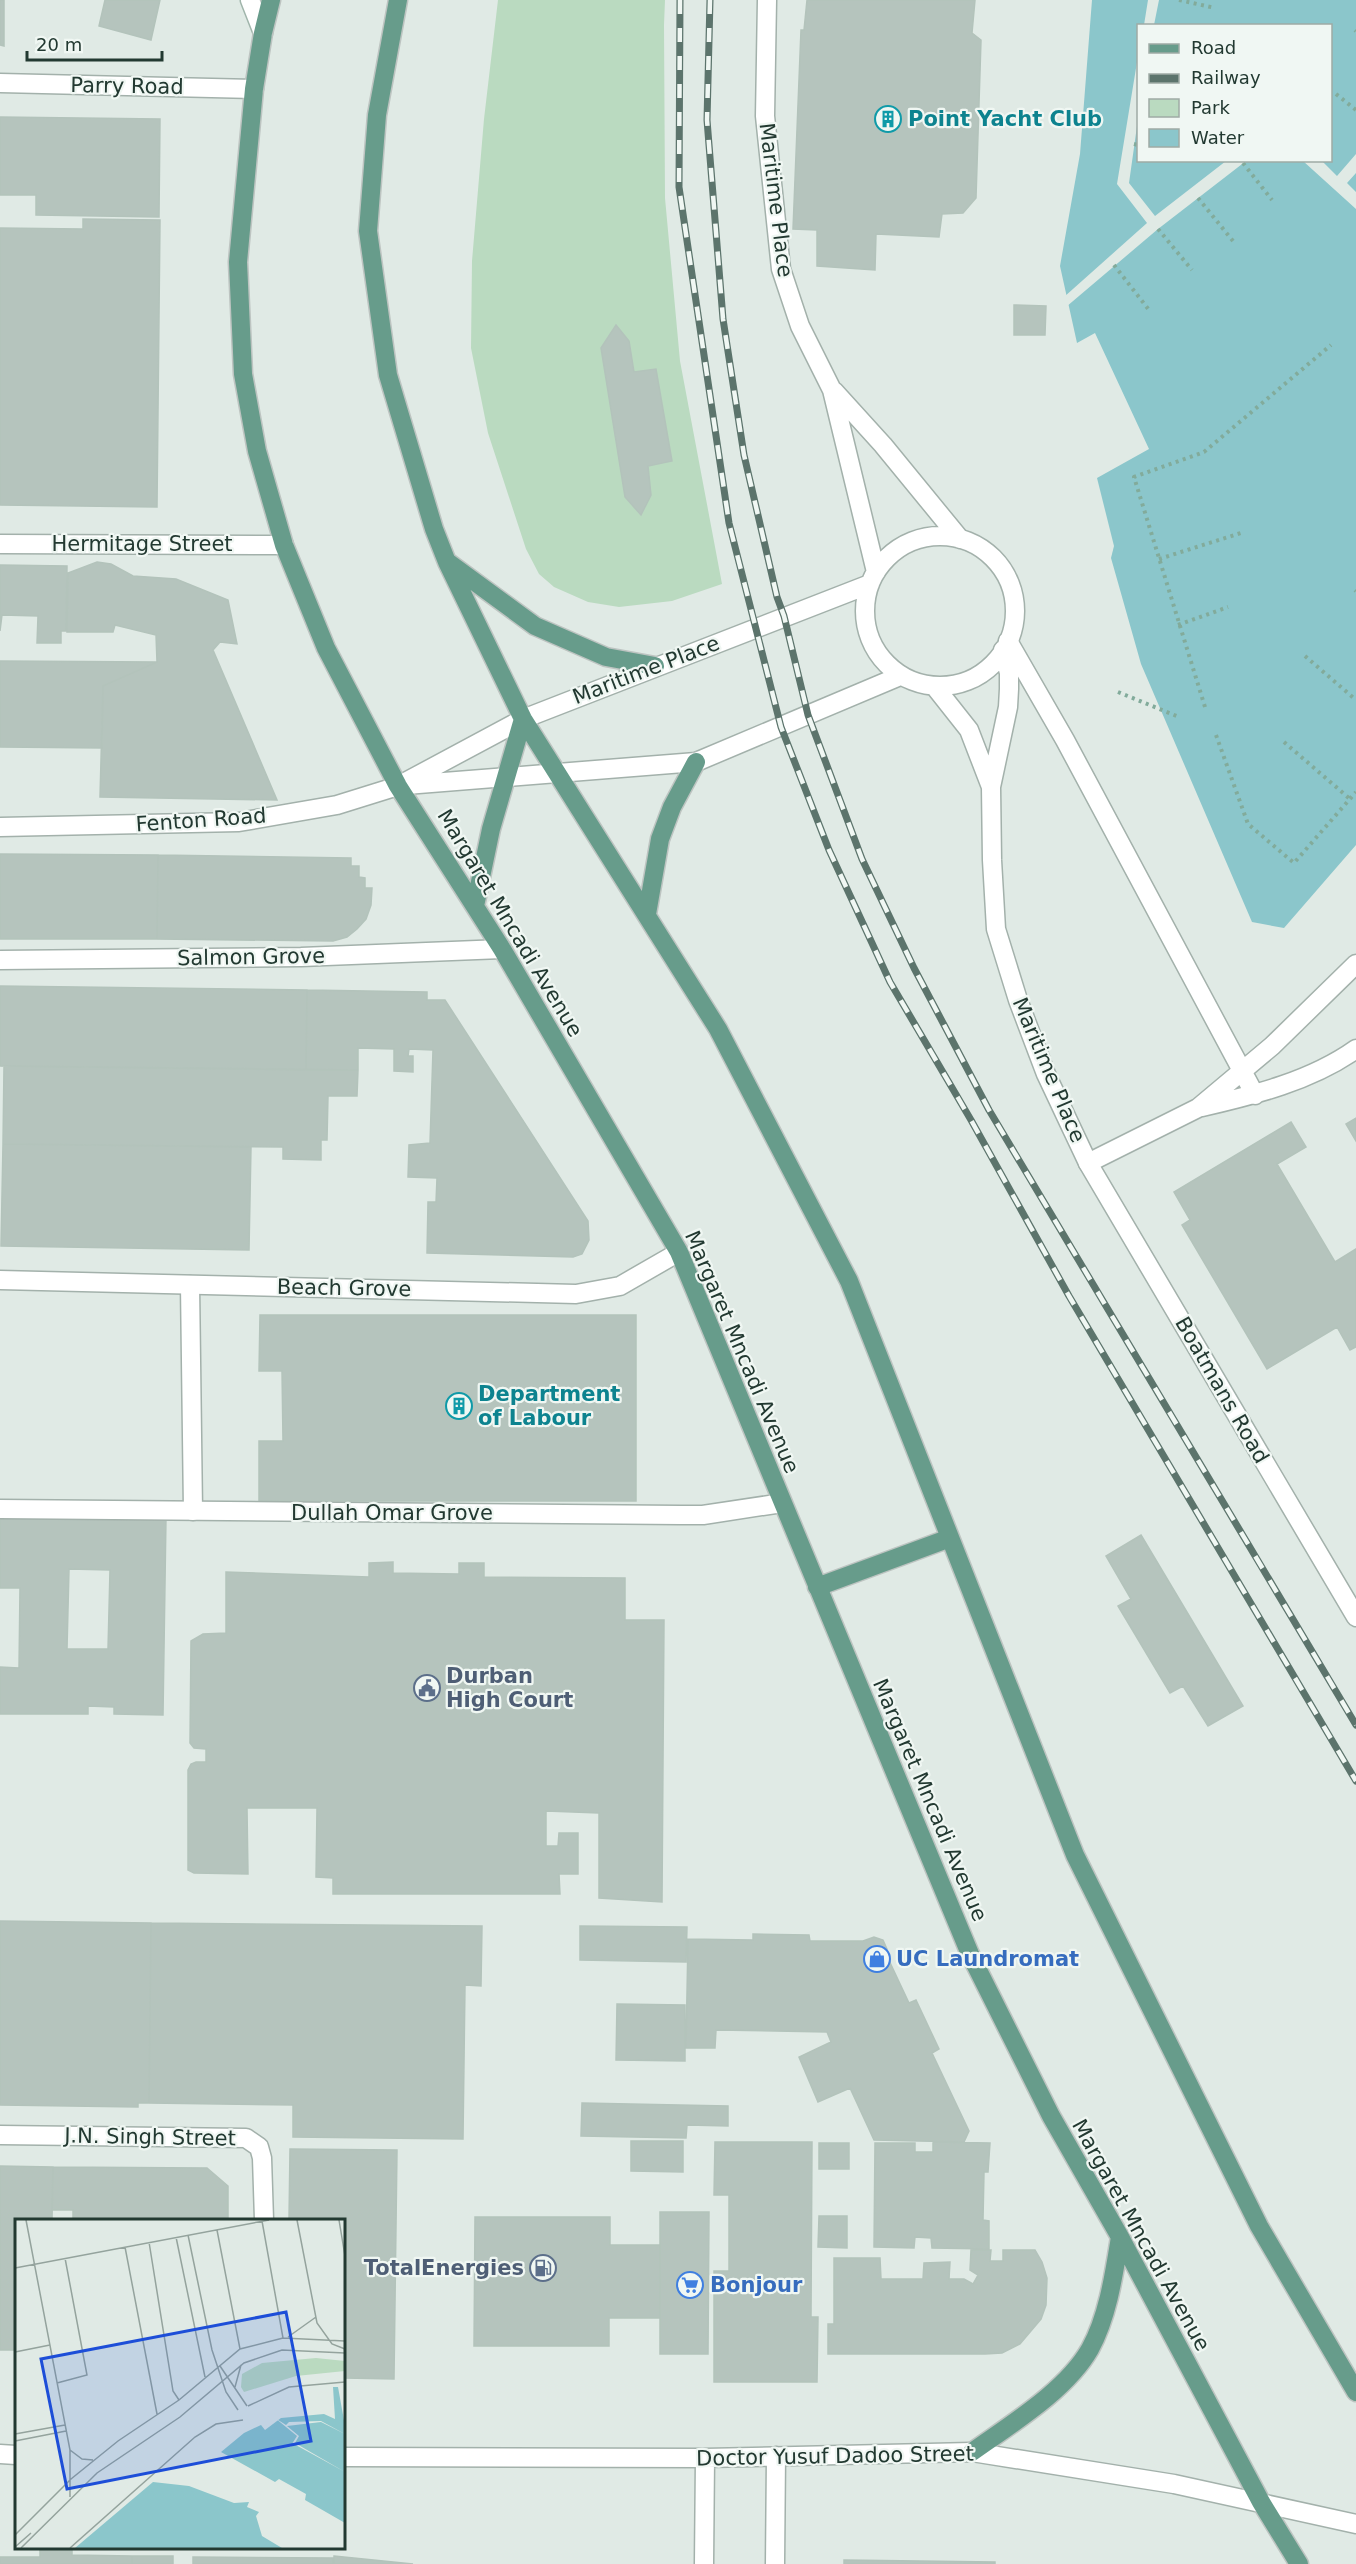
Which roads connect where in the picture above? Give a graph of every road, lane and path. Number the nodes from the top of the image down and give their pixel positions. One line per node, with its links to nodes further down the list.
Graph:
1 (250, 0): 7 (street)
2 (271, 0): 7 (main road, Margaret Mncadi Avenue)
3 (398, 0): 27 (main road)
4 (767, 0): 21 (street, Maritime Place)
5 (1179, 0): 6 (path)
6 (1215, 8)
7 (263, 33): 9 (main road, Margaret Mncadi Avenue)
8 (0, 83): 9 (street, Parry Road)
9 (254, 89): 25 (main road, Margaret Mncadi Avenue)
10 (1336, 94): 11 (path)
11 (1356, 110)
12 (1243, 163): 14 (path)
13 (1198, 198): 16 (path)
14 (1272, 200)
15 (1158, 229): 18 (path)
16 (1233, 241)
17 (1114, 265): 19 (path)
18 (1192, 270)
19 (1149, 310)
20 (1331, 345): 26 (path)
21 (832, 390): 23 (street, Maritime Place); 28 (street, Maritime Place)
22 (1244, 532): 26 (path)
23 (960, 539): 28 (street); 31 (street)
24 (0, 544): 25 (street, Hermitage Street)
25 (284, 545): 46 (main road, Margaret Mncadi Avenue)
26 (1159, 559): 30 (path)
27 (447, 562): 33 (main road); 40 (main road)
28 (873, 578): 33 (street, Maritime Place); 34 (street)
29 (1228, 607): 30 (path)
30 (1178, 625): 38 (path)
31 (1006, 646): 35 (street); 47 (street, Maritime Place); 57 (street)
32 (1305, 656): 37 (path)
33 (655, 666): 40 (street, Maritime Place)
34 (900, 676): 35 (street); 43 (street)
35 (935, 687): 47 (street, Maritime Place)
36 (1118, 692): 39 (path)
37 (1356, 700)
38 (1205, 707)
39 (1179, 717)
40 (523, 719): 44 (main road); 45 (main road); 46 (street, Maritime Place)
41 (1216, 735): 49 (path)
42 (1284, 742): 49 (path)
43 (696, 762): 44 (street); 52 (main road)
44 (560, 773): 45 (street); 52 (main road)
45 (505, 777): 46 (street); 51 (main road)
46 (398, 786): 50 (street, Fenton Road); 51 (main road, Margaret Mncadi Avenue)
47 (991, 787): 60 (street, Maritime Place)
48 (1356, 792): 49 (path)
49 (1350, 799)
50 (0, 827)
51 (476, 906): 53 (main road, Margaret Mncadi Avenue)
52 (647, 914): 67 (main road)
53 (502, 949): 54 (street, Salmon Grove); 61 (main road, Margaret Mncadi Avenue)
54 (0, 960)
55 (1356, 964): 57 (street, Maritime Place)
56 (1356, 1049): 58 (street)
57 (1242, 1071): 58 (street); 59 (street, Maritime Place)
58 (1255, 1095): 59 (street)
59 (1198, 1108): 60 (street, Maritime Place)
60 (1088, 1163): 69 (street, Boatmans Road)
61 (678, 1252): 63 (street, Beach Grove); 64 (main road, Margaret Mncadi Avenue)
62 (0, 1280): 63 (street, Beach Grove)
63 (190, 1285): 66 (street)
64 (782, 1503): 66 (street, Dullah Omar Grove); 68 (main road, Margaret Mncadi Avenue)
65 (0, 1509): 66 (street, Dullah Omar Grove)
66 (193, 1511)
67 (950, 1538): 68 (main road); 73 (main road)
68 (817, 1587): 72 (main road, Margaret Mncadi Avenue)
69 (1356, 1617)
70 (0, 2135): 71 (street, J.N. Singh Street)
71 (264, 2219)
72 (1120, 2237): 74 (main road); 80 (main road, Margaret Mncadi Avenue)
73 (1356, 2392)
74 (972, 2452): 77 (street, Doctor Yusuf Dadoo Street); 80 (street, Doctor Yusuf Dadoo Street)
75 (0, 2454): 76 (street)
76 (15, 2455)
77 (776, 2456): 79 (street, Doctor Yusuf Dadoo Street); 83 (street)
78 (345, 2457): 79 (street, Doctor Yusuf Dadoo Street)
79 (705, 2458): 82 (street)
80 (1261, 2502): 81 (street, Doctor Yusuf Dadoo Street); 84 (main road, Margaret Mncadi Avenue)
81 (1356, 2524)
82 (704, 2564)
83 (775, 2564)
84 (1299, 2564)

